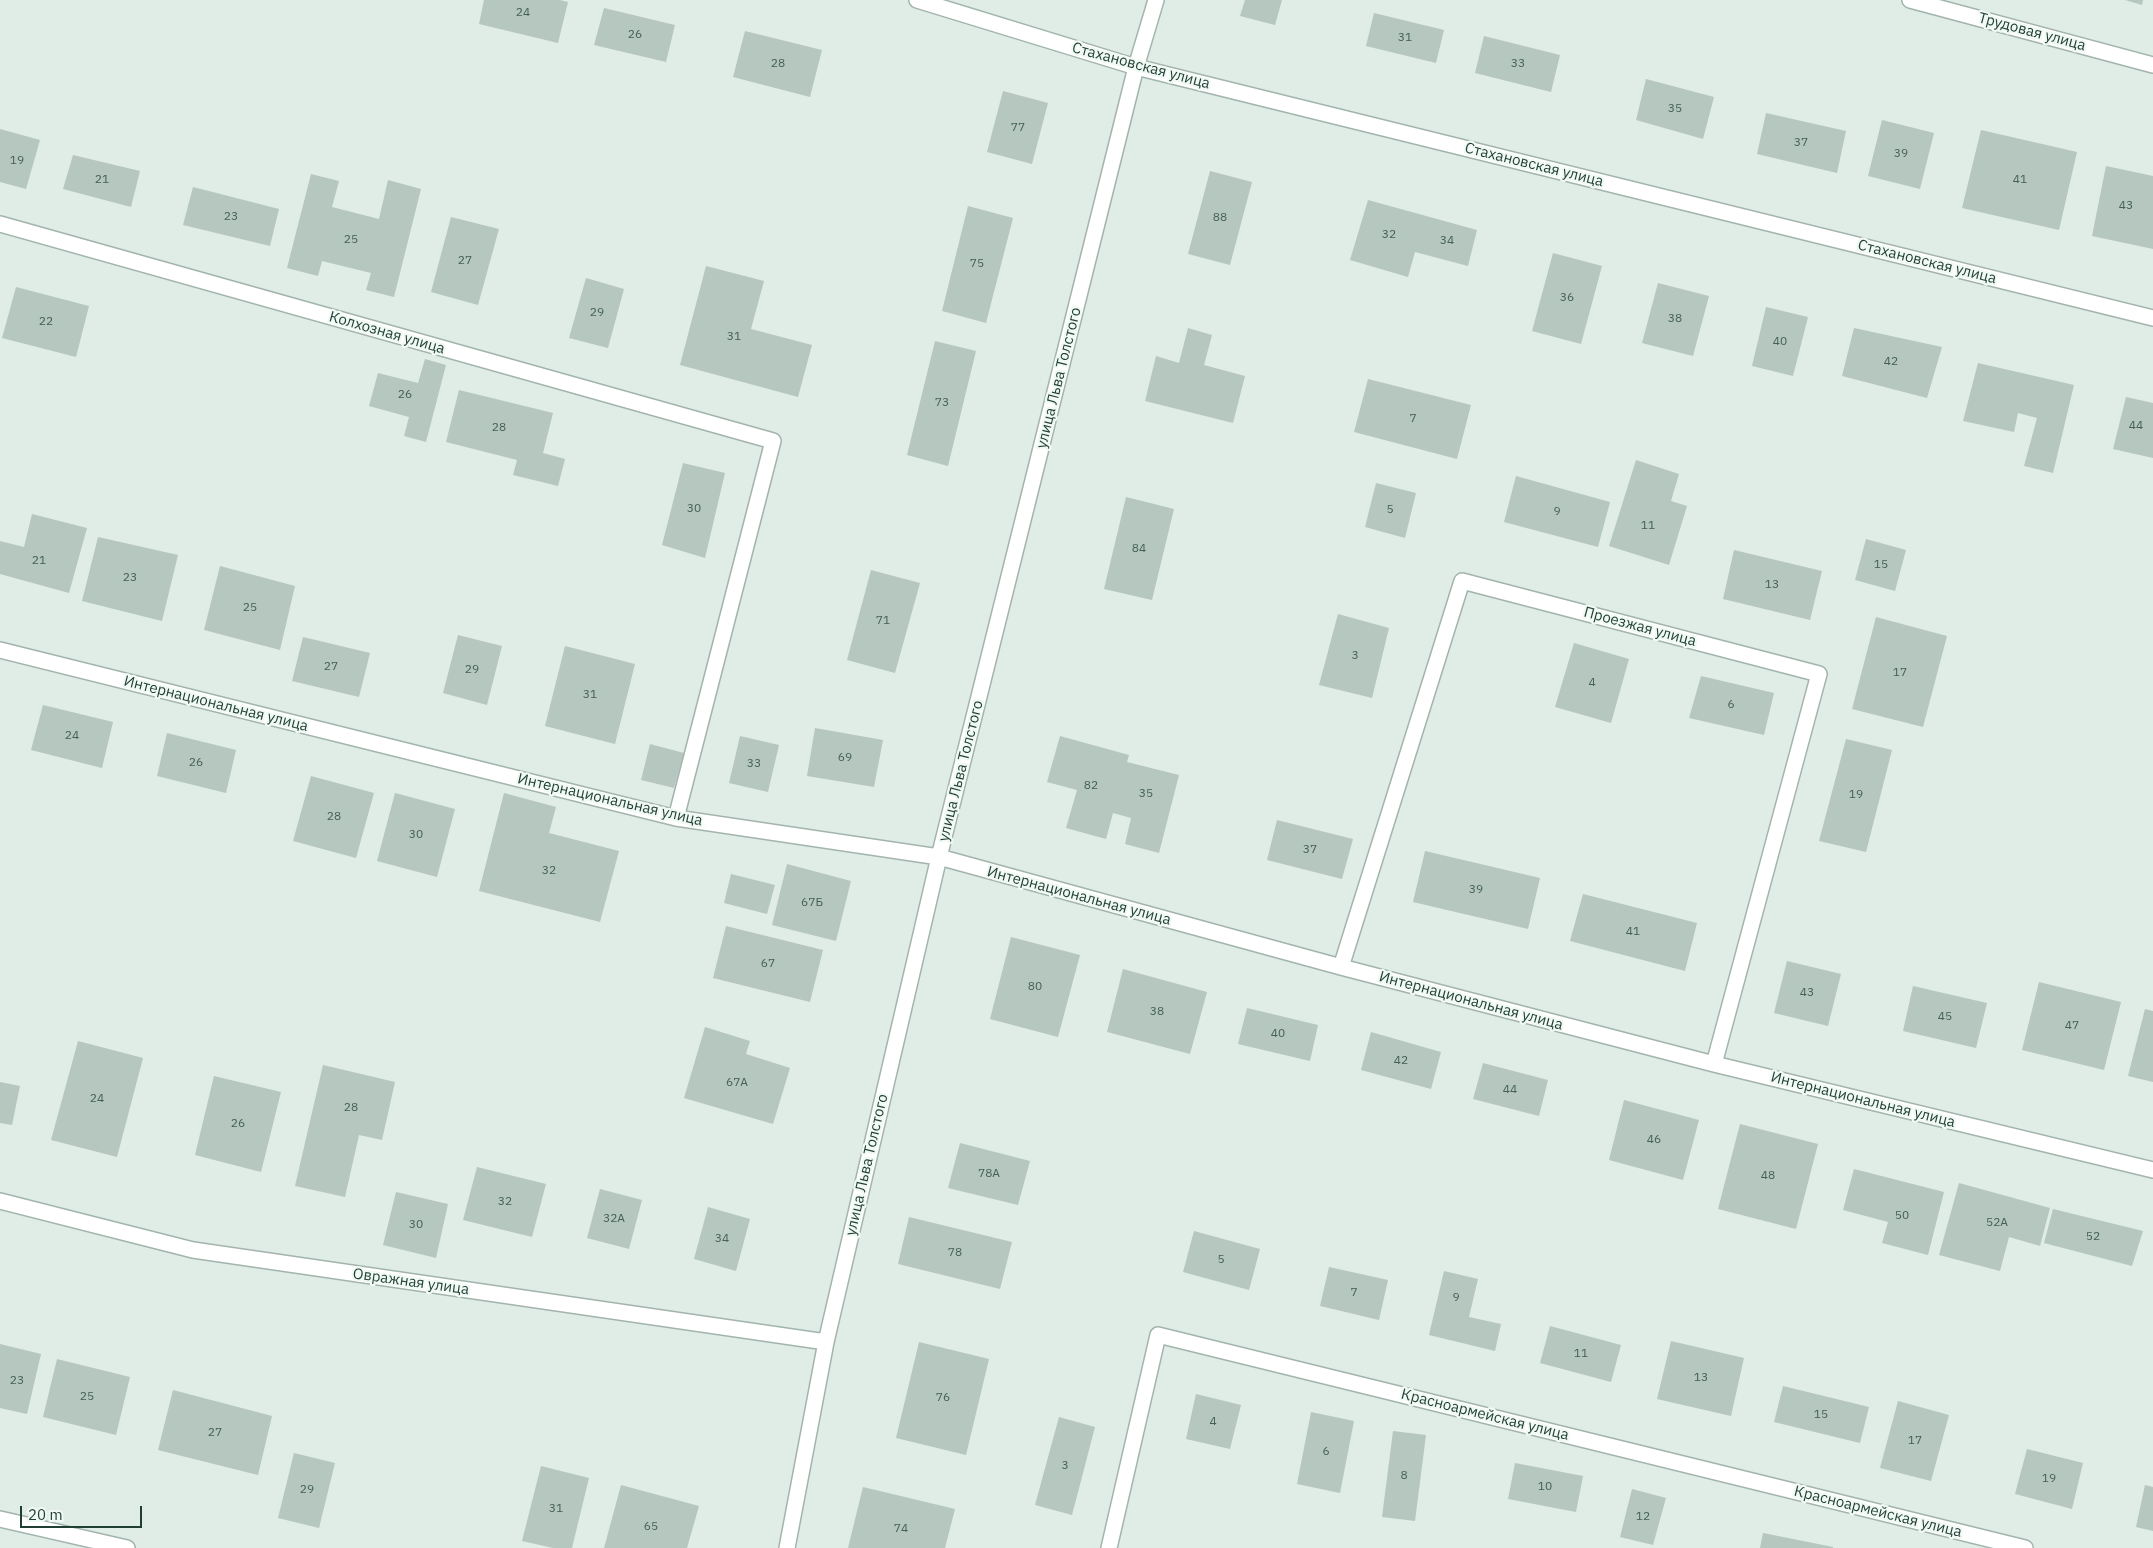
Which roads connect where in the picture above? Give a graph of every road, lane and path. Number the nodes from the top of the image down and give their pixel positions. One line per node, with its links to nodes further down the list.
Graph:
1 (917, 0): 5 (street, Стахановская улица)
2 (1156, 0): 5 (street, улица Льва Толстого)
3 (1910, 0): 4 (street, Трудовая улица)
4 (2153, 65)
5 (1136, 67): 7 (street, Стахановская улица); 10 (street, улица Льва Толстого)
6 (0, 224): 9 (street, Колхозная улица)
7 (2153, 318)
8 (0, 650): 9 (street, Интернациональная улица)
9 (676, 818): 10 (street, Интернациональная улица)
10 (939, 858): 11 (street, Интернациональная улица); 15 (street, улица Льва Толстого)
11 (1341, 967): 12 (street, Интернациональная улица); 12 (street, Проезжая улица)
12 (1714, 1064): 13 (street, Интернациональная улица)
13 (2153, 1170)
14 (0, 1201): 15 (street, Овражная улица)
15 (826, 1342): 18 (street, улица Льва Толстого)
16 (0, 1519): 17 (street)
17 (127, 1548)
18 (787, 1548)
19 (1109, 1548): 20 (street, Красноармейская улица)
20 (2025, 1548)

